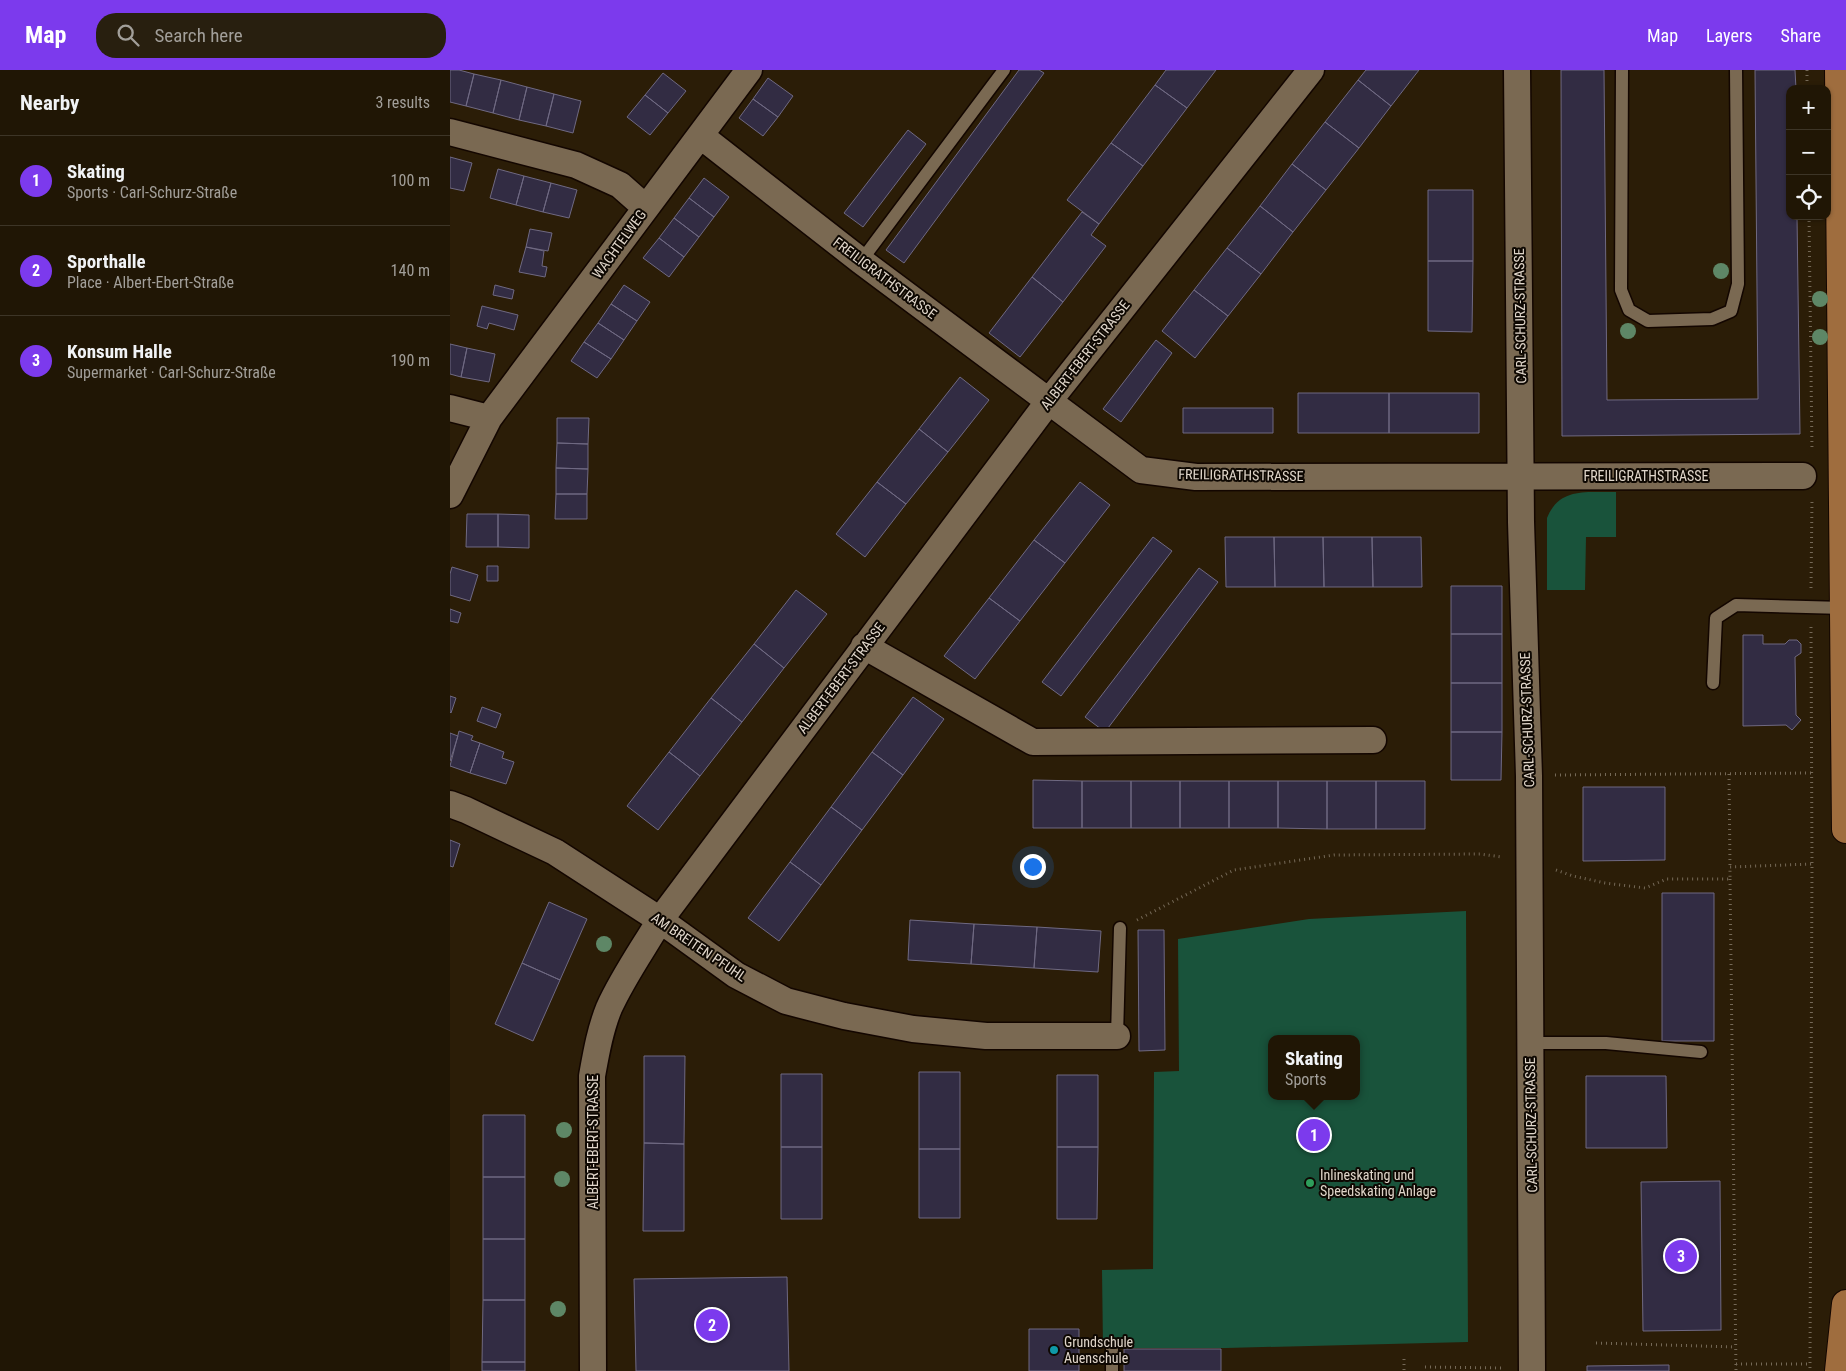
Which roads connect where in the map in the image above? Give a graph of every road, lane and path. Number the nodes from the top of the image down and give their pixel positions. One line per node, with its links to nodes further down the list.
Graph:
1 (749, 70): 11 (street, WACHTELWEG)
2 (1004, 70): 14 (lane)
3 (1311, 70): 15 (street, ALBERT-EBERT-STRASSE)
4 (1517, 70): 19 (street, CARL-SCHURZ-STRASSE)
5 (1622, 70): 6 (lane)
6 (1736, 70)
7 (1807, 70): 9 (path)
8 (1839, 70): 22 (main road)
9 (1807, 85)
10 (450, 132): 12 (street)
11 (701, 136): 12 (street, WACHTELWEG); 14 (street, FREILIGRATHSTRASSE)
12 (646, 208): 17 (street, WACHTELWEG)
13 (1809, 220): 18 (path)
14 (861, 261): 15 (street, FREILIGRATHSTRASSE)
15 (1049, 401): 19 (street, FREILIGRATHSTRASSE); 23 (street, ALBERT-EBERT-STRASSE)
16 (450, 408): 17 (street)
17 (489, 418): 20 (street, WACHTELWEG)
18 (1809, 475): 19 (street, FREILIGRATHSTRASSE); 21 (path)
19 (1521, 476): 28 (street, CARL-SCHURZ-STRASSE)
20 (450, 495)
21 (1811, 607): 22 (lane); 24 (lane); 26 (path)
22 (1844, 608): 30 (main road)
23 (864, 646): 25 (street); 35 (street, ALBERT-EBERT-STRASSE)
24 (1713, 682)
25 (1374, 740)
26 (1812, 773): 27 (path); 32 (path)
27 (1729, 774): 28 (path); 33 (path)
28 (1530, 776): 31 (street, CARL-SCHURZ-STRASSE)
29 (450, 804): 35 (street, AM BREITEN PFUHL)
30 (1846, 829)
31 (1530, 860): 34 (path); 36 (path); 38 (street, CARL-SCHURZ-STRASSE)
32 (1812, 864): 33 (path); 46 (path)
33 (1730, 867): 34 (path)
34 (1730, 879): 42 (path)
35 (660, 920): 37 (street, AM BREITEN PFUHL); 50 (street, ALBERT-EBERT-STRASSE)
36 (1120, 928): 37 (lane)
37 (1117, 1036)
38 (1530, 1043): 39 (lane); 49 (street, CARL-SCHURZ-STRASSE)
39 (1701, 1052)
40 (1846, 1304): 55 (main road)
41 (1596, 1343): 42 (path)
42 (1736, 1347): 45 (path)
43 (1112, 1348): 51 (lane)
44 (1404, 1359): 52 (path)
45 (1736, 1364): 46 (path); 53 (path)
46 (1810, 1364): 54 (path)
47 (1425, 1367): 48 (path)
48 (1472, 1369): 49 (path)
49 (1532, 1370)
50 (594, 1371)
51 (1112, 1371)
52 (1404, 1371)
53 (1736, 1371)
54 (1810, 1371)
55 (1839, 1371)

